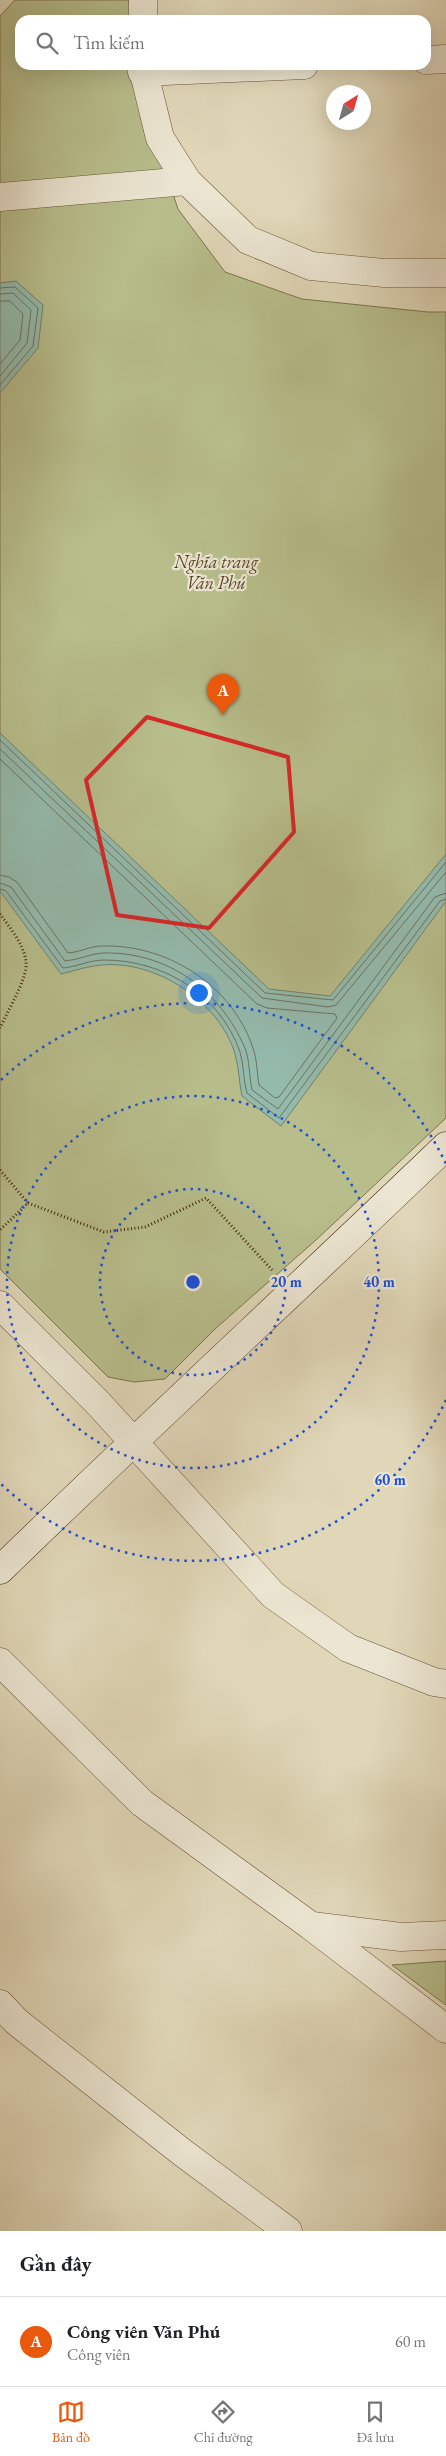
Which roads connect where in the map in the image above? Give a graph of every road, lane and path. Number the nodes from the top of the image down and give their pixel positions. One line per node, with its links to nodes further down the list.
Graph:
1 (143, 0): 2 (street)
2 (143, 15)
3 (446, 59): 4 (street)
4 (431, 60)
5 (143, 70): 6 (street)
6 (187, 181): 7 (street); 8 (street)
7 (0, 197)
8 (446, 273)
9 (0, 914): 10 (path)
10 (0, 1028)
11 (446, 1146): 15 (street)
12 (0, 1170): 13 (path)
13 (28, 1203): 14 (path); 15 (path)
14 (0, 1230)
15 (293, 1293): 17 (street)
16 (0, 1305): 17 (street)
17 (132, 1441): 18 (street); 20 (street)
18 (0, 1570)
19 (0, 1662): 21 (street)
20 (446, 1684)
21 (311, 1926): 22 (street); 24 (street)
22 (446, 1935)
23 (0, 2004): 25 (street)
24 (446, 2029)
25 (288, 2231)

